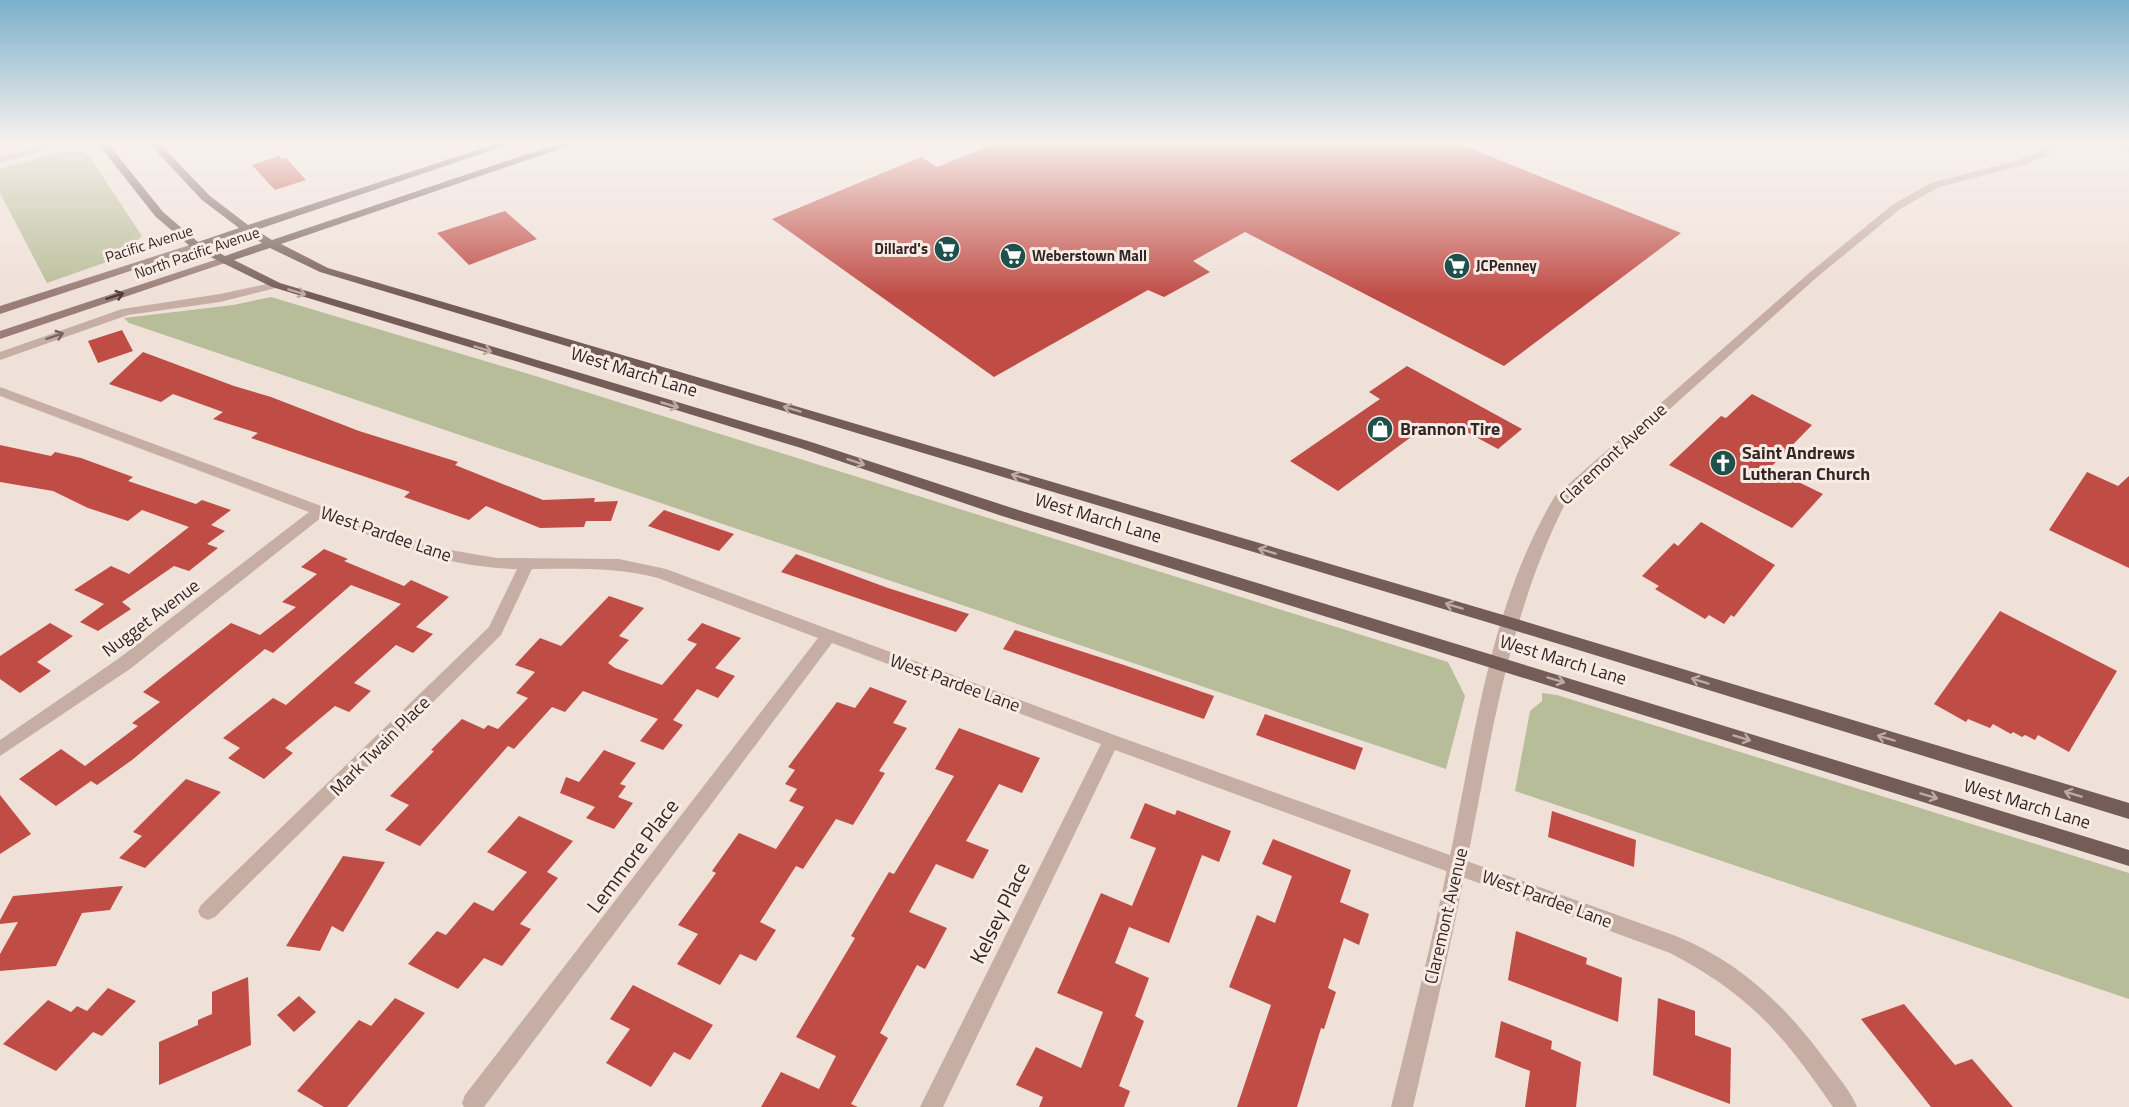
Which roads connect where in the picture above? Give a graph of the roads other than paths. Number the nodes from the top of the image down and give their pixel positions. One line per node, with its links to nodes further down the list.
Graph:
1 (142, 193): 8 (main road, West March Lane)
2 (202, 193): 6 (main road, West March Lane)
3 (356, 193): 6 (main road, Pacific Avenue)
4 (422, 193): 7 (main road, North Pacific Avenue)
5 (1921, 193): 17 (street, Claremont Avenue)
6 (245, 229): 7 (main road, West March Lane); 8 (main road, Pacific Avenue)
7 (271, 244): 9 (main road, North Pacific Avenue); 17 (main road, West March Lane, one-way to 7)
8 (196, 246): 9 (main road, West March Lane); 11 (main road, Pacific Avenue)
9 (224, 260): 10 (main road, West March Lane); 12 (main road, North Pacific Avenue, one-way to 9)
10 (276, 285): 13 (street, one-way to 10); 19 (main road, West March Lane, one-way to 19)
11 (0, 310)
12 (0, 335)
13 (0, 356)
14 (0, 391): 15 (street, West Pardee Lane)
15 (319, 512): 16 (street, West Pardee Lane); 21 (street, Nugget Avenue)
16 (527, 563): 18 (street, West Pardee Lane); 25 (street, Mark Twain Place)
17 (1510, 623): 19 (street, Claremont Avenue); 22 (main road, West March Lane, one-way to 17)
18 (828, 636): 20 (street, West Pardee Lane); 26 (street, Lemmore Place)
19 (1500, 662): 23 (main road, West March Lane, one-way to 23); 24 (street, Claremont Avenue)
20 (1111, 741): 24 (street, West Pardee Lane); 27 (street, Kelsey Place)
21 (0, 749)
22 (2129, 811)
23 (2129, 858)
24 (1457, 866): 28 (street, Claremont Avenue); 29 (street, West Pardee Lane)
25 (208, 911)
26 (473, 1103)
27 (931, 1107)
28 (1402, 1107)
29 (1846, 1107)

